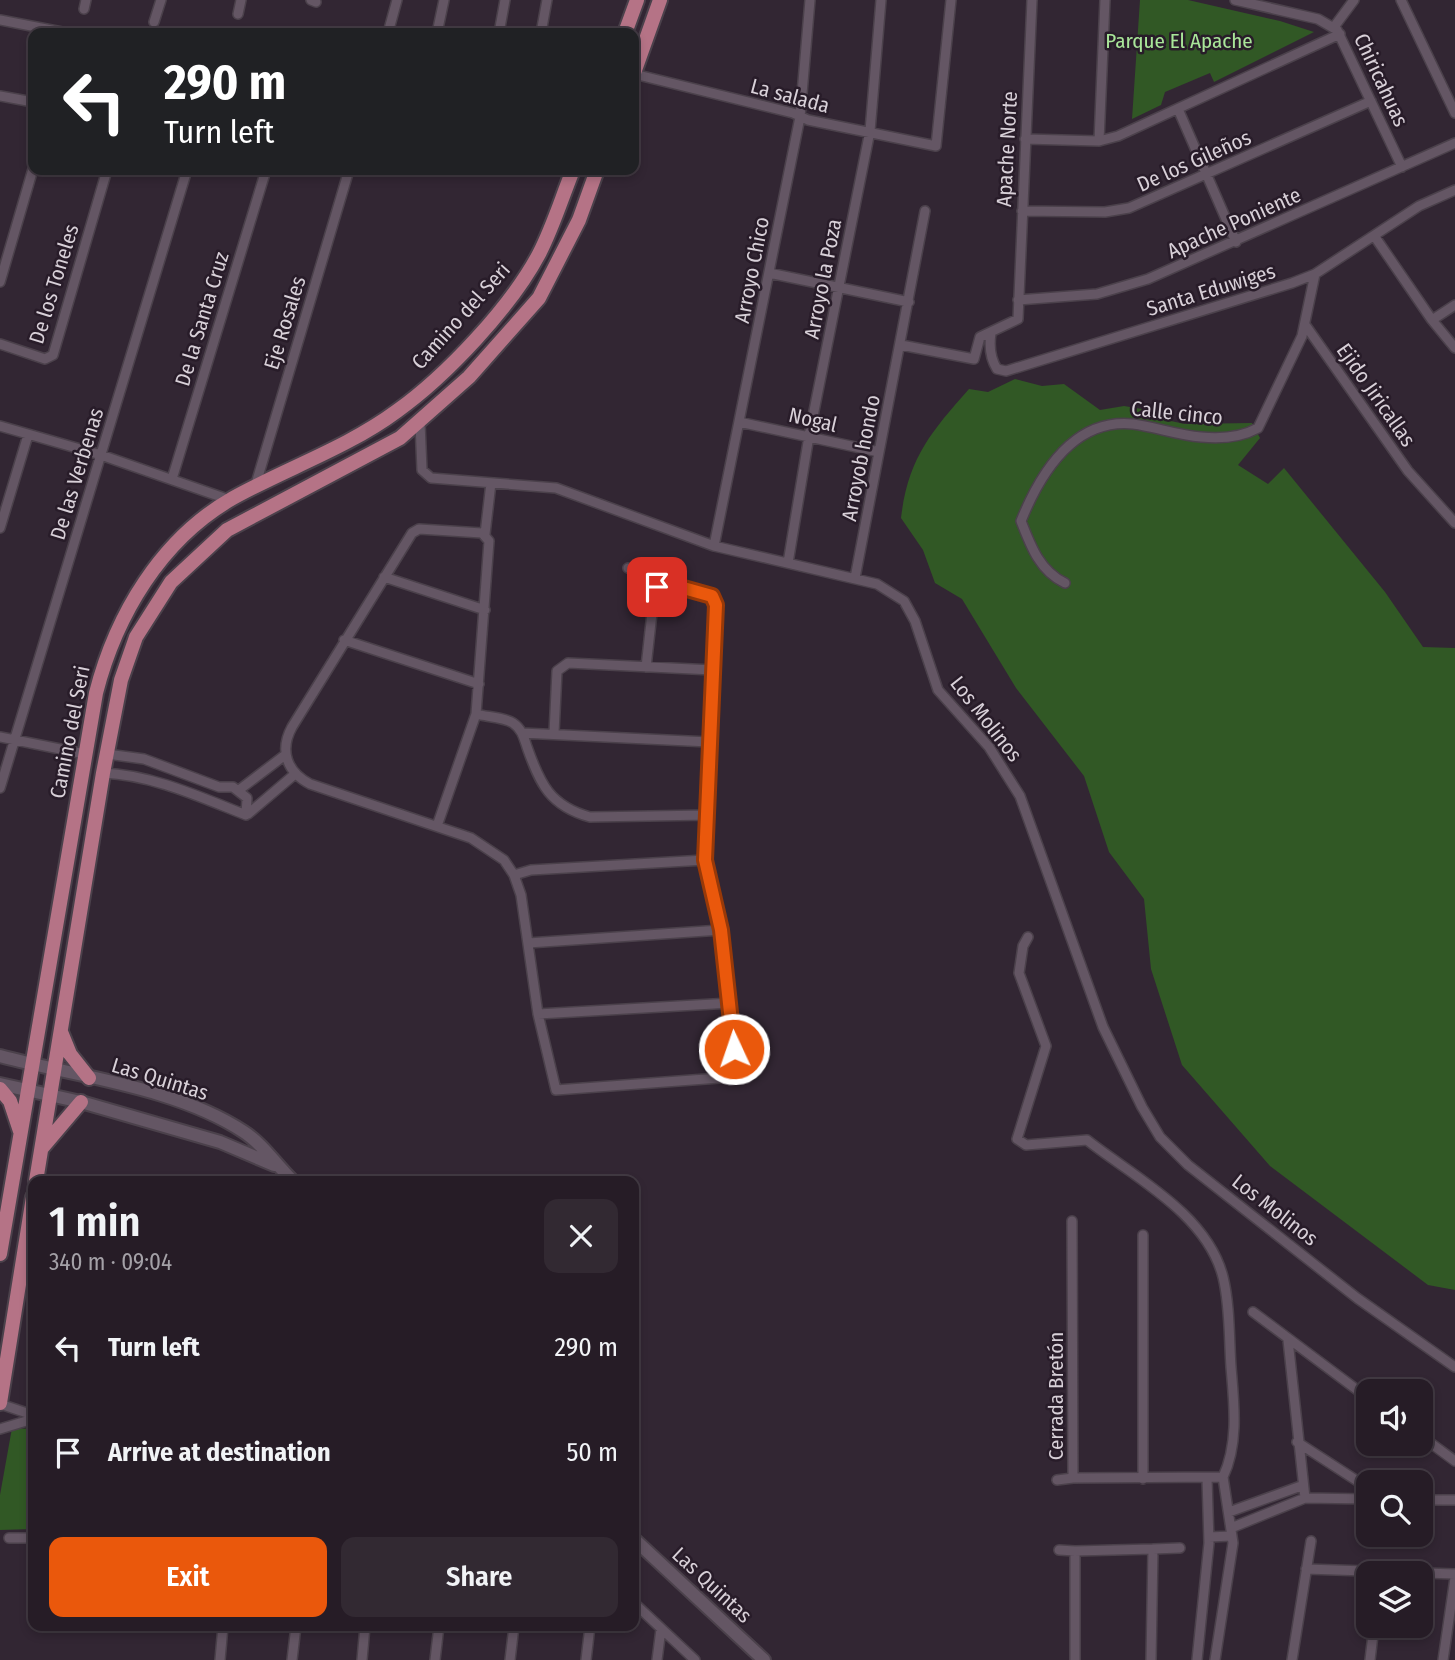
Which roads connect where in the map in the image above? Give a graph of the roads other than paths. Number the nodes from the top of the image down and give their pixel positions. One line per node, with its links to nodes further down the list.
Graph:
1 (161, 0): 20 (street)
2 (241, 0): 18 (street)
3 (397, 0): 22 (street)
4 (444, 0): 23 (street)
5 (505, 0): 24 (street)
6 (547, 0): 25 (street)
7 (638, 0): 26 (main road)
8 (660, 0): 28 (main road)
9 (810, 0): 35 (street, Arroyo Chico)
10 (881, 0): 36 (street, Arroyo la Poza)
11 (951, 0): 36 (street, La salada)
12 (1032, 0): 37 (street, Apache Norte)
13 (1105, 0): 38 (street)
14 (1235, 0): 17 (street, Chiricahuas)
15 (1354, 0): 27 (street)
16 (1401, 0): 34 (street)
17 (1252, 2): 27 (street, Chiricahuas)
18 (238, 14)
19 (0, 20): 21 (street)
20 (154, 22)
21 (41, 28)
22 (389, 28)
23 (438, 28)
24 (500, 28)
25 (542, 28)
26 (627, 28)
27 (1337, 30): 32 (street, Chiricahuas); 33 (street)
28 (639, 60)
29 (639, 75): 35 (street, La salada)
30 (0, 96): 31 (street)
31 (28, 101)
32 (1371, 101): 40 (street, Chiricahuas); 48 (street, De los Gileños)
33 (1178, 109): 38 (street); 48 (street)
34 (1455, 113)
35 (800, 117): 36 (street, La salada); 54 (street, Arroyo Chico)
36 (870, 131): 57 (street, Arroyo la Poza)
37 (1025, 139): 38 (street); 51 (street, Apache Norte)
38 (1099, 141)
39 (1455, 143): 40 (street, Apache Poniente)
40 (1402, 167): 53 (street, Apache Poniente)
41 (31, 175): 56 (street)
42 (106, 175): 64 (street, De los Toneles)
43 (185, 175): 73 (street, De las Verbenas)
44 (263, 175): 74 (street, De la Santa Cruz)
45 (348, 175): 76 (street, Eje Rosales)
46 (571, 175): 76 (main road, Camino del Seri)
47 (595, 175): 68 (main road, Camino del Seri)
48 (1206, 176): 51 (street, De los Gileños); 53 (street)
49 (1455, 190): 52 (street, Santa Eduwiges)
50 (925, 211): 59 (street, Arroyob hondo)
51 (1022, 211): 58 (street, Apache Norte)
52 (1375, 237): 55 (street, Santa Eduwiges); 61 (street)
53 (1236, 242): 58 (street, Apache Poniente)
54 (769, 273): 57 (street); 67 (street, Arroyo Chico)
55 (1315, 274): 62 (street); 63 (street, Santa Eduwiges)
56 (0, 282)
57 (839, 287): 59 (street); 71 (street, Arroyo la Poza)
58 (1018, 300): 63 (street)
59 (909, 302): 65 (street, Arroyob hondo)
60 (1455, 305): 61 (street)
61 (1432, 320): 66 (street)
62 (1306, 326): 78 (street, Ejido Jiricallas); 87 (street, Calle cinco)
63 (992, 333): 65 (street)
64 (0, 344)
65 (901, 345): 72 (street, Arroyob hondo)
66 (1455, 348)
67 (739, 422): 71 (street, Nogal); 81 (street, Arroyo Chico)
68 (421, 423): 75 (street, Los Molinos); 100 (main road, Camino del Seri)
69 (0, 426): 70 (street)
70 (28, 435): 73 (street); 79 (street)
71 (809, 436): 72 (street, Nogal); 82 (street, Arroyo la Poza)
72 (879, 452): 85 (street, Arroyob hondo)
73 (101, 455): 74 (street); 97 (street, De las Verbenas)
74 (172, 479): 77 (street)
75 (491, 483): 80 (street); 81 (street, Los Molinos)
76 (255, 487): 77 (main road, Camino del Seri)
77 (230, 499): 99 (main road, Camino del Seri)
78 (1455, 523)
79 (0, 528)
80 (485, 534): 84 (street); 88 (street)
81 (714, 546): 82 (street, Los Molinos)
82 (788, 563): 85 (street, Los Molinos)
83 (628, 568): 86 (street)
84 (384, 577): 88 (street); 89 (street)
85 (855, 578): 140 (street, Los Molinos)
86 (662, 582): 90 (street); 91 (street)
87 (1065, 583)
88 (485, 610): 92 (street)
89 (344, 640): 92 (street); 101 (street)
90 (646, 667): 91 (street); 95 (street)
91 (713, 670): 98 (street)
92 (479, 684): 93 (street)
93 (476, 714): 94 (street); 112 (street)
94 (522, 733): 95 (street); 111 (street)
95 (554, 733): 98 (street)
96 (0, 737): 97 (street)
97 (15, 740): 99 (street); 107 (street, De las Verbenas)
98 (709, 741): 111 (street)
99 (85, 754): 122 (main road, Camino del Seri)
100 (107, 754): 102 (street); 103 (main road, Camino del Seri)
101 (285, 755): 104 (street); 108 (street)
102 (170, 768): 105 (street); 106 (street)
103 (103, 773): 105 (street); 120 (main road, Camino del Seri)
104 (295, 774): 110 (street); 112 (street)
105 (165, 784): 109 (street)
106 (219, 787): 108 (street); 109 (street)
107 (0, 788)
108 (239, 790): 110 (street)
109 (213, 803): 110 (street)
110 (246, 815)
111 (708, 816): 113 (street)
112 (437, 826): 114 (street)
113 (705, 860): 114 (street); 115 (street)
114 (514, 875): 117 (street)
115 (721, 930): 117 (street); 118 (street)
116 (1028, 937): 149 (street)
117 (528, 943): 119 (street)
118 (731, 1003): 119 (street); 119 (street)
119 (538, 1014)
120 (61, 1030): 123 (main road, Camino del Seri); 124 (main road)
121 (0, 1056): 122 (street, Las Quintas)
122 (32, 1064): 123 (street, Las Quintas); 126 (main road, Camino del Seri)
123 (53, 1069): 124 (street, Las Quintas); 127 (main road, Camino del Seri)
124 (89, 1078): 131 (street, Las Quintas)
125 (0, 1087): 126 (street, Las Quintas); 129 (main road)
126 (29, 1089): 127 (street, Las Quintas); 129 (main road, Camino del Seri)
127 (49, 1094): 128 (street, Las Quintas); 130 (main road, Camino del Seri)
128 (81, 1102): 130 (main road); 131 (street, Las Quintas)
129 (21, 1132): 136 (main road, Camino del Seri)
130 (41, 1149): 132 (main road, Camino del Seri)
131 (278, 1167): 133 (street, Las Quintas)
132 (37, 1176)
133 (288, 1176)
134 (1072, 1221): 150 (street, Cerrada Bretón)
135 (1143, 1235): 152 (street)
136 (0, 1254)
137 (28, 1270): 142 (main road)
138 (1253, 1312): 139 (street)
139 (1288, 1340): 141 (street); 146 (street)
140 (1455, 1367)
141 (1356, 1389)
142 (0, 1404): 143 (street)
143 (28, 1415)
144 (28, 1419): 145 (street)
145 (0, 1429)
146 (1297, 1442): 154 (street); 155 (street)
147 (1433, 1445): 148 (street)
148 (1455, 1461)
149 (1223, 1477): 151 (street, Cerrada Bretón); 160 (street)
150 (1073, 1478): 152 (street, Cerrada Bretón); 153 (street)
151 (1207, 1478): 152 (street, Cerrada Bretón); 162 (street)
152 (1143, 1479)
153 (1057, 1480)
154 (1356, 1480)
155 (1301, 1486): 156 (street); 160 (street)
156 (1305, 1498): 157 (street); 161 (street)
157 (1356, 1499)
158 (1433, 1500): 159 (street)
159 (1455, 1500)
160 (1229, 1512): 161 (street)
161 (1232, 1532): 162 (street); 196 (street)
162 (1209, 1537): 195 (street)
163 (9, 1538): 164 (street)
164 (28, 1538)
165 (1311, 1541): 171 (street)
166 (639, 1544): 192 (street, Las Quintas)
167 (1180, 1548): 168 (street)
168 (1153, 1549): 170 (street); 194 (street)
169 (1059, 1550): 170 (street)
170 (1075, 1551): 193 (street)
171 (1306, 1569): 172 (street); 197 (street)
172 (1356, 1571)
173 (1433, 1575): 174 (street)
174 (1455, 1576): 199 (street)
175 (639, 1608): 176 (street)
176 (661, 1629): 190 (street); 191 (street)
177 (223, 1631): 184 (street)
178 (295, 1631): 185 (street)
179 (365, 1631): 186 (street)
180 (438, 1631): 187 (street)
181 (513, 1631): 188 (street)
182 (589, 1631): 189 (street)
183 (1373, 1638): 198 (street)
184 (220, 1660)
185 (292, 1660)
186 (362, 1660)
187 (435, 1660)
188 (510, 1660)
189 (586, 1660)
190 (657, 1660)
191 (695, 1660)
192 (764, 1660)
193 (1075, 1660)
194 (1151, 1660)
195 (1197, 1660)
196 (1215, 1660)
197 (1292, 1660)
198 (1370, 1660)
199 (1443, 1660)

